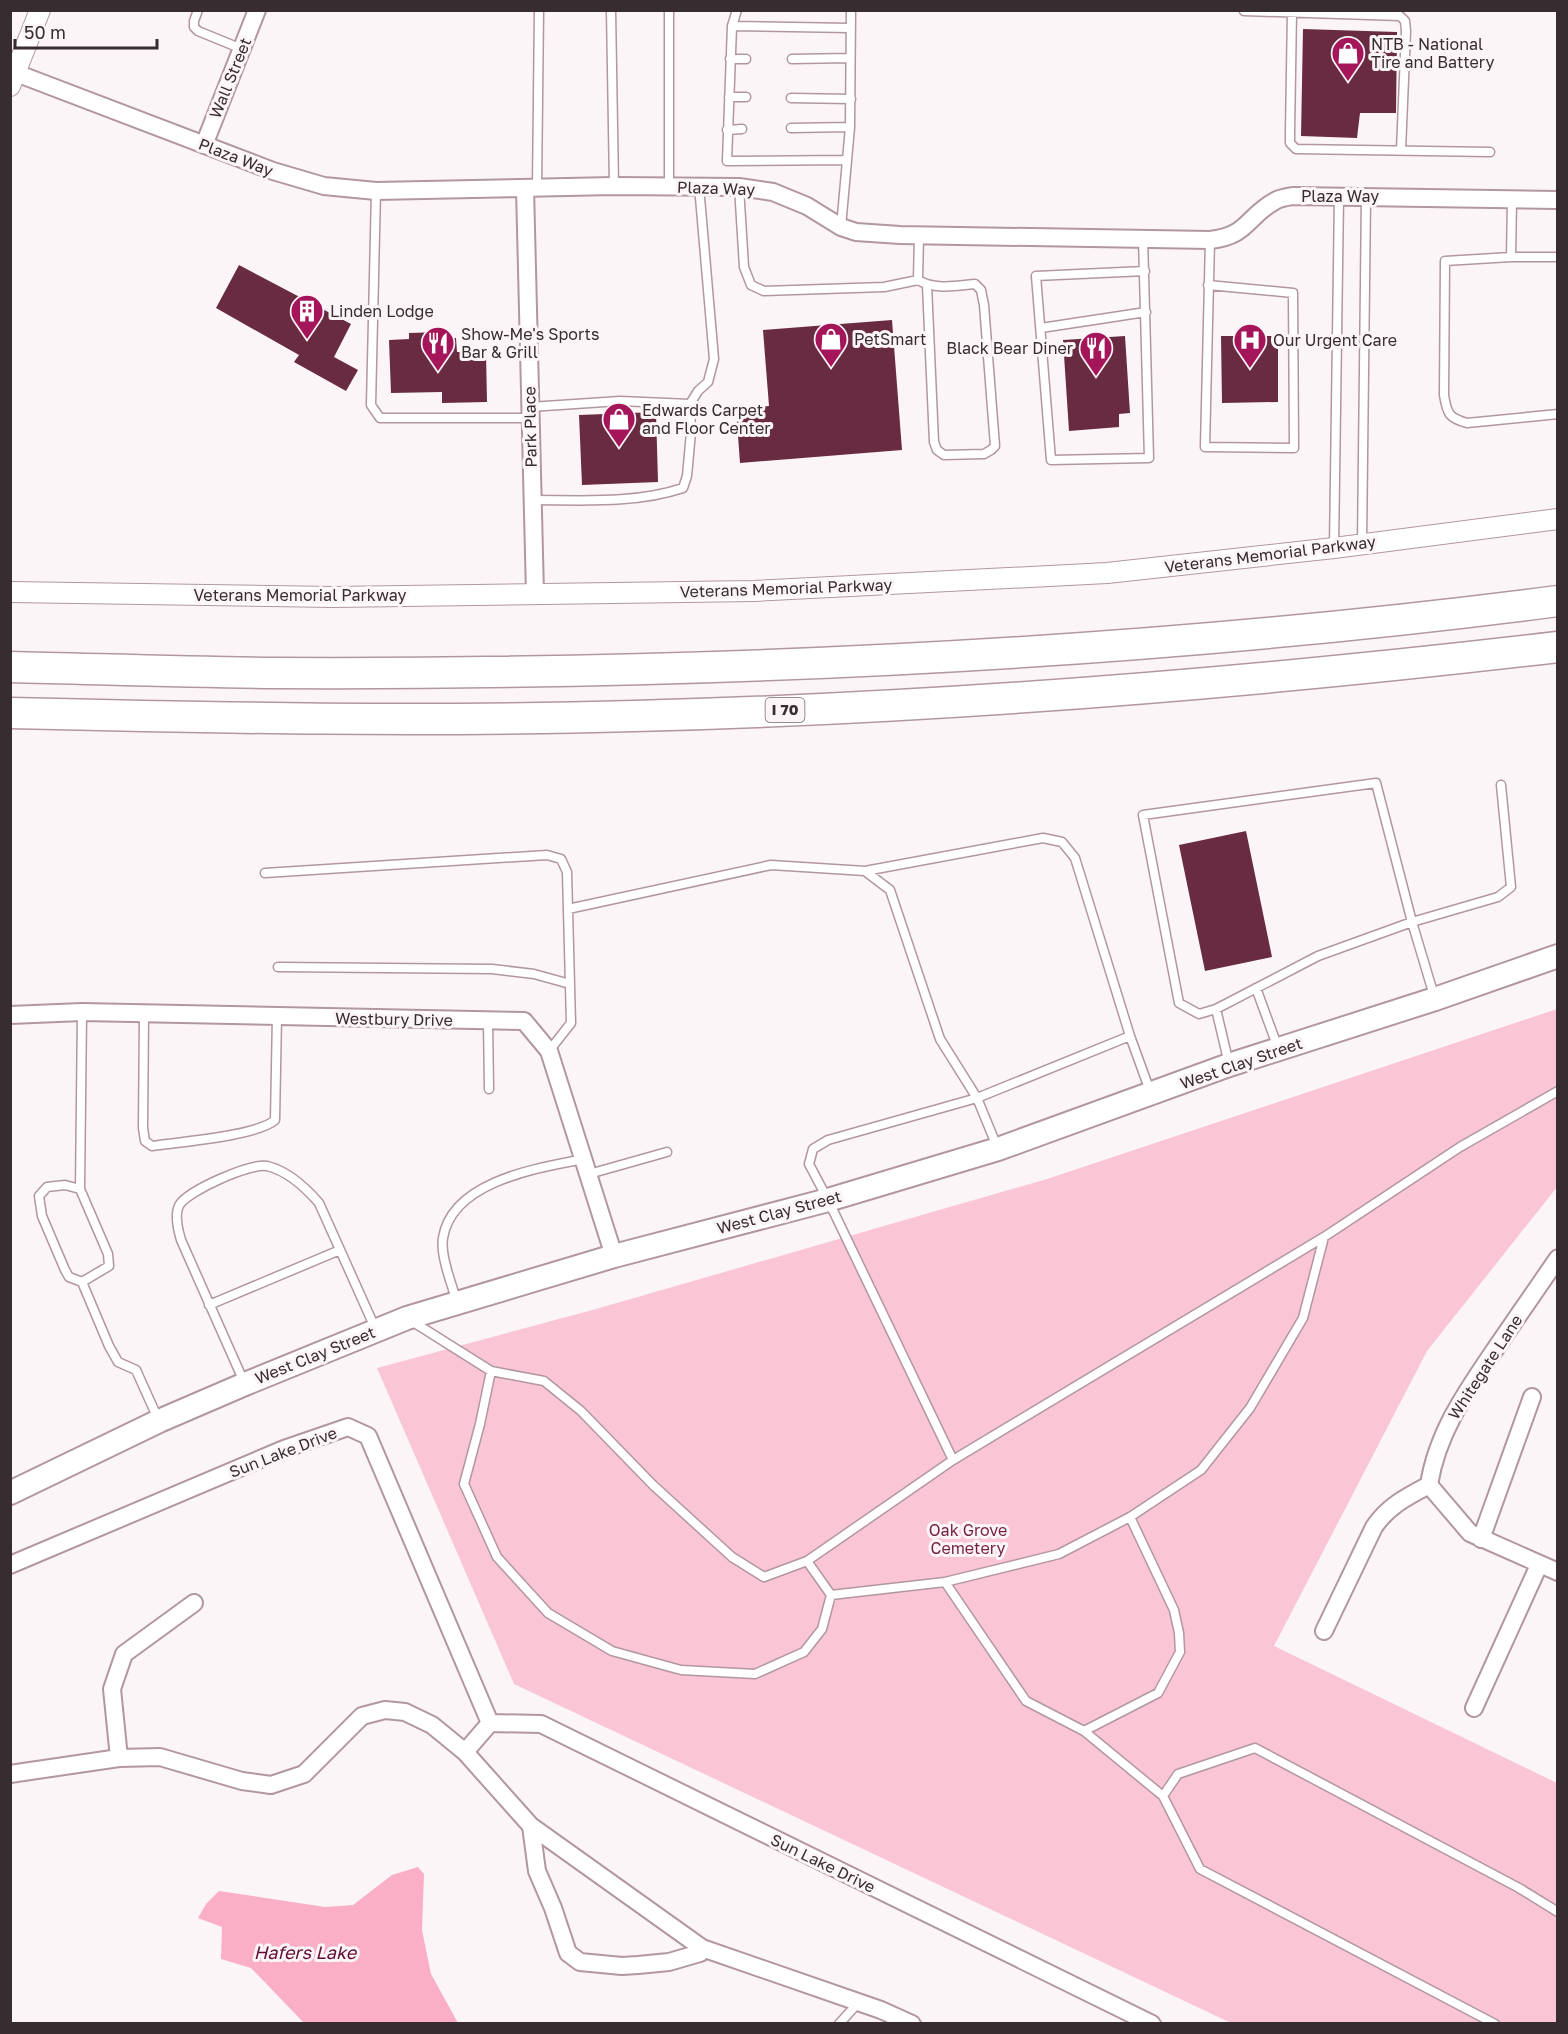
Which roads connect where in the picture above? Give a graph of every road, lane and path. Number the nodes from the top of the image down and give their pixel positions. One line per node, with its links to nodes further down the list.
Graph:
1 (40, 10): 18 (street)
2 (198, 10): 13 (lane)
3 (257, 10): 13 (street, Wall Street)
4 (539, 10): 34 (lane)
5 (611, 10): 31 (lane)
6 (669, 10): 32 (lane)
7 (737, 10): 11 (lane)
8 (851, 10): 12 (lane)
9 (1244, 11): 10 (lane)
10 (1292, 12): 28 (lane); 28 (lane)
11 (732, 27): 12 (lane); 15 (lane)
12 (850, 28): 14 (lane)
13 (242, 48): 27 (street, Wall Street)
14 (850, 58): 17 (lane); 22 (lane)
15 (730, 59): 16 (lane); 19 (lane)
16 (746, 59)
17 (792, 59)
18 (12, 76): 27 (street, Plaza Way)
19 (729, 97): 20 (lane); 26 (lane)
20 (746, 97)
21 (791, 98): 22 (lane)
22 (851, 99): 23 (lane)
23 (850, 127): 24 (lane); 30 (lane)
24 (791, 128)
25 (742, 129): 26 (lane)
26 (727, 130): 30 (lane)
27 (204, 145): 36 (street, Plaza Way)
28 (1401, 150): 29 (lane)
29 (1490, 152)
30 (847, 160): 41 (lane)
31 (614, 186): 32 (street, Plaza Way); 34 (street, Plaza Way)
32 (669, 186): 33 (street, Plaza Way)
33 (699, 186): 35 (street, Plaza Way); 53 (lane)
34 (531, 187): 36 (street, Plaza Way); 54 (street, Park Place)
35 (739, 187): 41 (street, Plaza Way); 48 (lane)
36 (376, 191): 54 (lane)
37 (1340, 196): 38 (street, Plaza Way); 44 (street, Plaza Way); 59 (lane)
38 (1366, 196): 39 (street, Plaza Way); 58 (lane)
39 (1512, 200): 40 (street, Plaza Way); 46 (lane)
40 (1557, 200)
41 (841, 227): 42 (street, Plaza Way)
42 (919, 235): 43 (street, Plaza Way); 48 (lane)
43 (1143, 238): 44 (street, Plaza Way); 47 (lane)
44 (1210, 240): 50 (lane)
45 (1557, 256): 46 (lane)
46 (1511, 257): 55 (lane)
47 (1145, 271): 51 (lane); 52 (lane)
48 (918, 280): 49 (lane)
49 (927, 285): 49 (lane)
50 (1208, 285): 50 (lane)
51 (1146, 312): 52 (lane); 52 (lane)
52 (1041, 328)
53 (690, 404): 54 (lane); 56 (lane)
54 (530, 412): 56 (street, Park Place)
55 (1557, 414)
56 (532, 500): 61 (street, Park Place)
57 (1557, 519): 58 (street, Veterans Memorial Parkway)
58 (1362, 544): 59 (street, Veterans Memorial Parkway)
59 (1335, 548): 61 (street, Veterans Memorial Parkway)
60 (10, 592): 61 (street, Veterans Memorial Parkway)
61 (535, 594)
62 (1557, 601): 64 (highway)
63 (1557, 647): 65 (highway, I 70)
64 (10, 667)
65 (10, 713)
66 (1501, 785): 70 (lane)
67 (865, 871): 69 (lane); 82 (lane); 89 (lane)
68 (265, 873): 69 (lane)
69 (568, 909): 73 (lane)
70 (1412, 922): 74 (lane); 75 (lane); 76 (lane)
71 (1557, 956): 75 (main road, West Clay Street)
72 (278, 967): 73 (lane)
73 (570, 984): 84 (lane)
74 (1256, 988): 76 (lane); 83 (lane)
75 (1435, 999): 83 (main road, West Clay Street)
76 (1216, 1009): 85 (lane)
77 (82, 1012): 78 (street, Westbury Drive); 79 (street, Westbury Drive); 93 (lane)
78 (144, 1014): 80 (street, Westbury Drive); 80 (lane)
79 (10, 1015)
80 (277, 1016): 81 (street, Westbury Drive)
81 (488, 1021): 84 (street, Westbury Drive); 86 (lane)
82 (1130, 1036): 88 (lane); 89 (lane)
83 (1278, 1049): 85 (main road, West Clay Street)
84 (549, 1051): 92 (street, Westbury Drive)
85 (1229, 1065): 88 (main road, West Clay Street)
86 (489, 1089)
87 (1557, 1091): 95 (lane)
88 (1152, 1094): 90 (main road, West Clay Street)
89 (976, 1098): 90 (lane); 94 (lane)
90 (998, 1149): 94 (main road, West Clay Street)
91 (667, 1152): 92 (lane)
92 (586, 1166): 97 (street, Westbury Drive); 100 (lane)
93 (80, 1189): 99 (lane); 99 (lane)
94 (828, 1200): 97 (main road, West Clay Street); 108 (lane)
95 (1324, 1237): 108 (lane); 111 (lane)
96 (340, 1250): 101 (lane); 101 (lane); 103 (lane)
97 (614, 1256): 100 (main road, West Clay Street)
98 (1557, 1258): 109 (street, Whitegate Lane)
99 (82, 1282): 107 (lane)
100 (458, 1303): 102 (main road, West Clay Street)
101 (209, 1305): 105 (lane)
102 (407, 1318): 103 (main road, West Clay Street); 104 (lane)
103 (376, 1331): 105 (main road, West Clay Street)
104 (491, 1371): 113 (lane); 118 (lane)
105 (245, 1384): 107 (main road, West Clay Street)
106 (1532, 1397): 112 (street)
107 (159, 1421): 110 (main road, West Clay Street)
108 (953, 1460): 113 (lane)
109 (1430, 1485): 112 (street); 120 (street)
110 (10, 1493)
111 (1130, 1517): 117 (lane); 123 (lane)
112 (1481, 1539): 115 (street)
113 (807, 1561): 118 (lane)
114 (10, 1565): 122 (street, Sun Lake Drive)
115 (1539, 1565): 116 (street); 121 (street)
116 (1557, 1572)
117 (945, 1582): 118 (lane); 123 (lane)
118 (831, 1595)
119 (194, 1603): 125 (street)
120 (1324, 1630)
121 (1474, 1708)
122 (490, 1723): 124 (street); 134 (street, Sun Lake Drive)
123 (1084, 1731): 127 (lane)
124 (465, 1752): 125 (street); 128 (street)
125 (119, 1758): 126 (street)
126 (10, 1774)
127 (1163, 1796): 129 (lane); 135 (lane)
128 (531, 1826): 130 (street); 130 (street)
129 (1557, 1912)
130 (702, 1948): 131 (street)
131 (858, 2003): 132 (lane); 133 (street)
132 (839, 2024)
133 (912, 2024)
134 (1152, 2024)
135 (1495, 2024)

